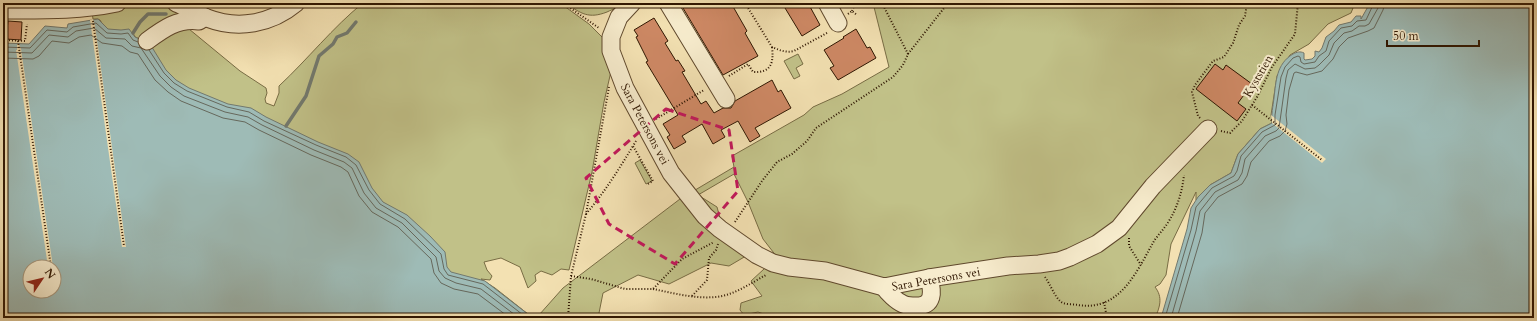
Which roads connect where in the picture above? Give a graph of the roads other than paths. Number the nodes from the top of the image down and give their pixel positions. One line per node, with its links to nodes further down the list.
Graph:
1 (117, 3): 7 (street)
2 (176, 3): 8 (street)
3 (296, 3): 8 (street)
4 (632, 3): 14 (street, Sara Petersons vei)
5 (668, 3): 11 (street)
6 (827, 3): 9 (street)
7 (3, 10)
8 (205, 17): 10 (street)
9 (832, 28)
10 (147, 42)
11 (726, 99)
12 (1208, 129): 13 (street, Sara Petersons vei)
13 (929, 278): 14 (street, Sara Petersons vei); 14 (street)
14 (884, 287)

